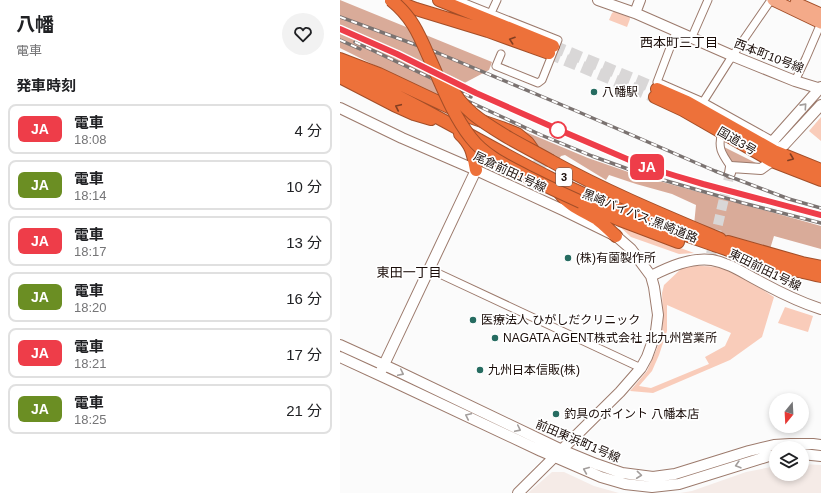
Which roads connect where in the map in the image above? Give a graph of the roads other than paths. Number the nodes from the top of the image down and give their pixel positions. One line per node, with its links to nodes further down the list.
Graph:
1 (392, 0): 3 (highway, one-way to 1); 40 (highway, bridge)
2 (400, 0): 37 (highway, bridge)
3 (439, 0)
4 (457, 0): 12 (street)
5 (496, 0): 12 (street)
6 (598, 0): 11 (street, 西本町10号線)
7 (640, 0): 13 (street)
8 (708, 0): 17 (street)
9 (772, 0): 15 (main road); 19 (street)
10 (790, 0): 14 (main road)
11 (619, 3): 13 (street, 西本町10号線)
12 (491, 13): 18 (street)
13 (635, 13): 16 (street, 西本町10号線)
14 (821, 14)
15 (821, 23): 23 (street)
16 (676, 32): 17 (street, 西本町10号線); 25 (street)
17 (691, 38): 19 (street, 西本町10号線)
18 (501, 54)
19 (733, 56): 23 (street, 西本町10号線); 25 (street)
20 (340, 59): 30 (highway); 37 (highway, 黒崎バイパス;黒崎道路 / 3)
21 (340, 68): 40 (highway, 黒崎バイパス;黒崎道路 / 3)
22 (340, 77): 31 (highway, one-way to 22)
23 (795, 81): 24 (street, 西本町10号線)
24 (821, 88): 29 (street, one-way to 24)
25 (703, 102): 29 (street)
26 (821, 105): 29 (street)
27 (340, 108): 31 (street, 尾倉前田1号線)
28 (722, 132): 29 (highway, 国道3号); 29 (highway, 国道3号); 32 (street)
29 (773, 151): 32 (street); 33 (highway, 国道3号, one-way to 33); 34 (highway, 国道3号)
30 (538, 158)
31 (476, 170): 36 (street, 尾倉前田1号線); 39 (street)
32 (731, 170)
33 (821, 170)
34 (821, 180)
35 (556, 188): 36 (highway)
36 (616, 236): 41 (street, 尾倉前田1号線)
37 (722, 240): 38 (highway, 黒崎バイパス;黒崎道路 / 3)
38 (821, 267)
39 (430, 269): 46 (street); 47 (street)
40 (800, 272): 42 (highway, 黒崎バイパス;黒崎道路 / 3)
41 (651, 276): 43 (street, 東田前田1号線); 47 (street, 尾倉前田1号線)
42 (821, 276)
43 (821, 309)
44 (340, 345): 46 (street, 前田東浜町1号線)
45 (340, 358): 48 (street, 前田東浜町1号線)
46 (384, 365): 48 (street); 50 (street, 前田東浜町1号線, one-way to 50)
47 (641, 368): 50 (street, 尾倉前田1号線)
48 (379, 375): 50 (street, 前田東浜町1号線, one-way to 48)
49 (821, 445): 50 (street, 前田東浜町1号線, one-way to 49)
50 (558, 454): 53 (street, 前田東浜町1号線, one-way to 50); 54 (street, 尾倉前田1号線)
51 (809, 455): 52 (street)
52 (821, 456)
53 (769, 457)
54 (518, 493)

